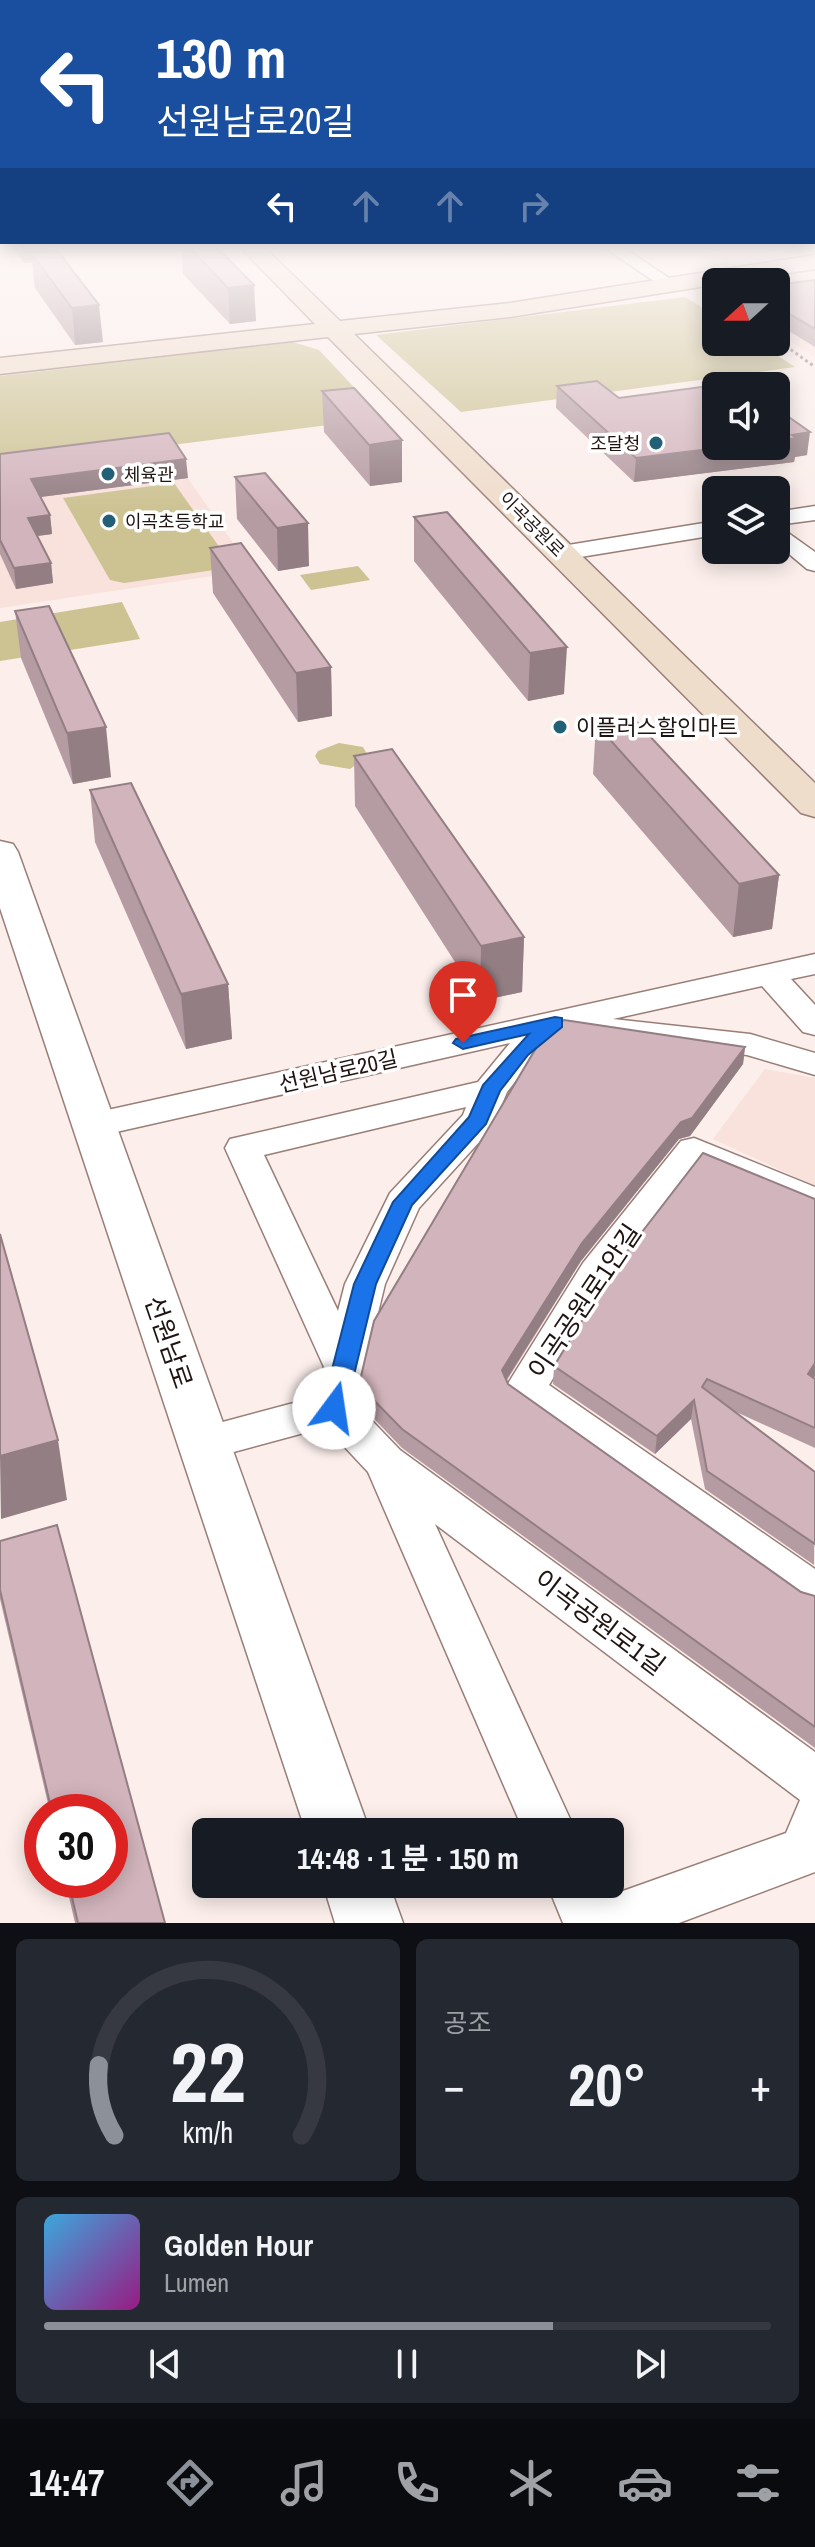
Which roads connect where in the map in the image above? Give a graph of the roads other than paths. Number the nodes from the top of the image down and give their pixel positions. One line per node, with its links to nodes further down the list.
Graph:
1 (294, 334): 3 (main road)
2 (342, 334): 8 (main road, 이곡공원로)
3 (0, 366)
4 (815, 513): 5 (street)
5 (790, 517)
6 (702, 530): 8 (street)
7 (790, 543): 9 (street)
8 (562, 553): 10 (main road, 이곡공원로)
9 (815, 564)
10 (815, 805)
11 (0, 852): 18 (street, 선원남로)
12 (815, 964): 13 (street, 선원남로20길)
13 (770, 975): 14 (street, 선원남로20길); 15 (street)
14 (555, 1023): 16 (street); 17 (street); 18 (street, 선원남로20길)
15 (815, 1025)
16 (815, 1064)
17 (490, 1090): 20 (street); 20 (street)
18 (94, 1125): 22 (street, 선원남로)
19 (815, 1202): 24 (street, 이곡공원로1안길)
20 (344, 1366): 21 (street)
21 (334, 1408): 22 (street); 23 (street, 이곡공원로1길)
22 (204, 1443): 26 (street, 선원남로)
23 (385, 1462): 25 (street, 이곡공원로1길); 27 (street, 이곡공원로1길)
24 (815, 1594)
25 (815, 1782)
26 (333, 1818)
27 (544, 1818)
28 (815, 1818): 33 (street)
29 (361, 1898): 31 (street)
30 (579, 1898): 32 (street)
31 (369, 1923)
32 (590, 1923)
33 (608, 1923)

